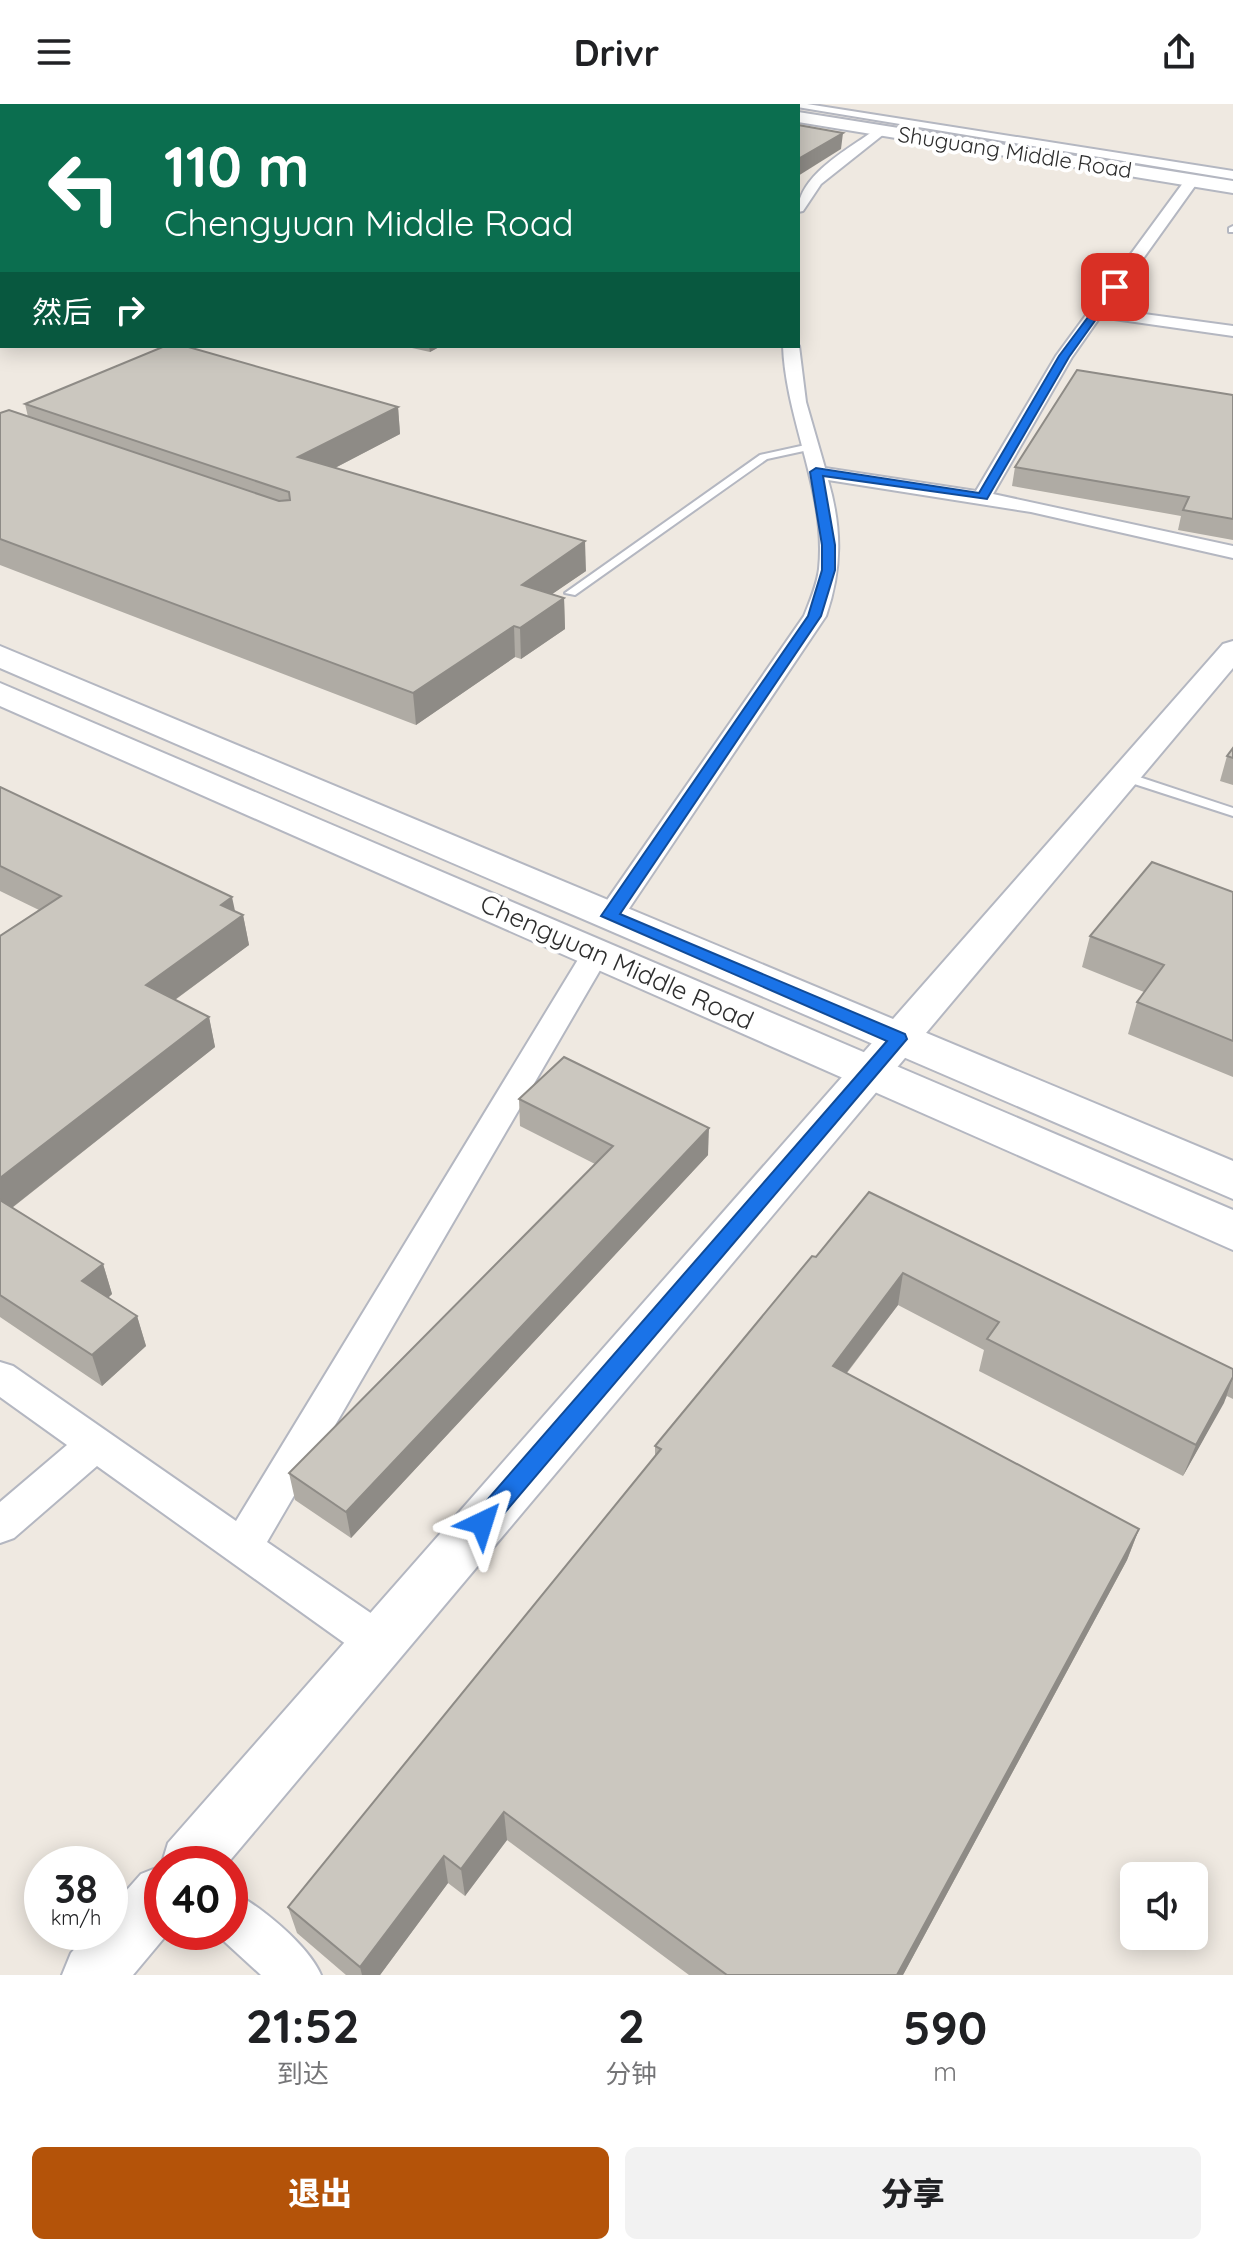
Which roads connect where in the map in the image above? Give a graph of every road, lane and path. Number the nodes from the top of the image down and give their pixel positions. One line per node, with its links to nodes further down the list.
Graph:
1 (800, 106): 5 (street)
2 (800, 117): 4 (main road, Shuguang Middle Road)
3 (800, 117): 6 (main road, Shuguang Middle Road)
4 (879, 133): 6 (main road, Shuguang Middle Road); 7 (street); 9 (street)
5 (1233, 175)
6 (1233, 184)
7 (1188, 186): 8 (street); 10 (street)
8 (1233, 193)
9 (800, 205)
10 (1097, 312): 11 (street); 15 (street)
11 (1233, 331)
12 (791, 348): 13 (street)
13 (810, 447): 14 (street); 17 (lane)
14 (816, 472): 15 (street); 23 (street)
15 (982, 497): 16 (street)
16 (1233, 552)
17 (571, 593)
18 (1233, 650): 21 (street)
19 (0, 656): 23 (main road, Chengyuan Middle Road)
20 (0, 693): 23 (main road, Chengyuan Middle Road)
21 (1124, 776): 22 (lane); 24 (street)
22 (1233, 812)
23 (603, 935): 24 (main road, Chengyuan Middle Road); 25 (main road, Chengyuan Middle Road); 31 (street)
24 (898, 1039): 25 (street); 26 (main road, Chengyuan Middle Road)
25 (869, 1072): 27 (main road, Chengyuan Middle Road); 32 (street)
26 (1233, 1181)
27 (1233, 1231)
28 (0, 1377): 29 (street)
29 (95, 1444): 30 (street); 32 (street)
30 (0, 1526)
31 (248, 1537)
32 (379, 1643): 33 (street)
33 (204, 1846)
34 (144, 1916): 36 (street)
35 (248, 1931): 37 (street)
36 (93, 1975)
37 (297, 1975)

